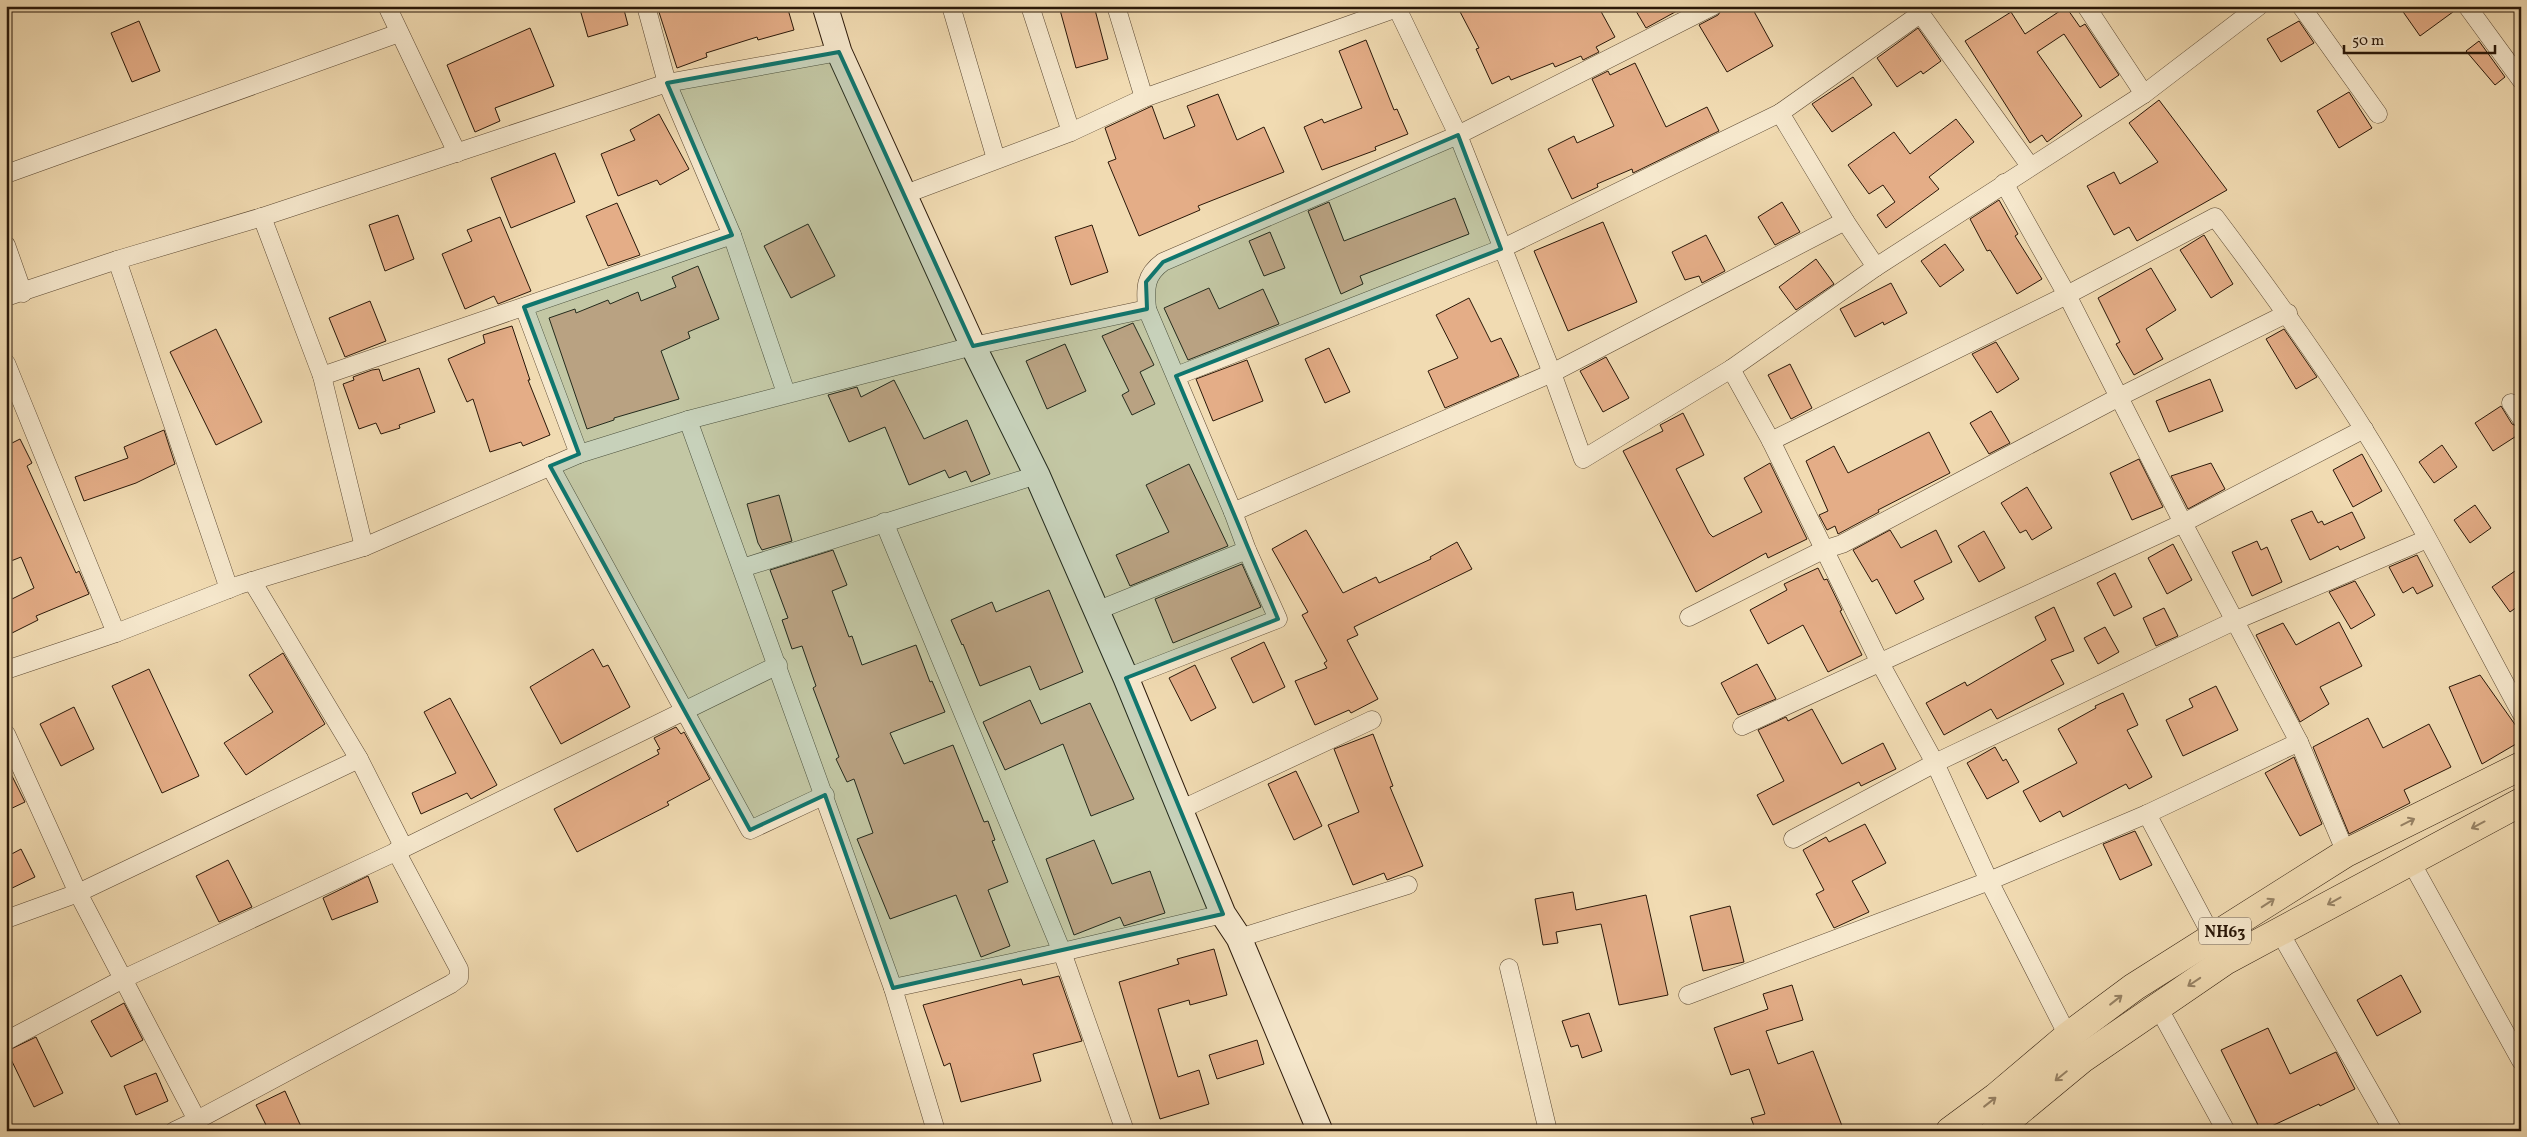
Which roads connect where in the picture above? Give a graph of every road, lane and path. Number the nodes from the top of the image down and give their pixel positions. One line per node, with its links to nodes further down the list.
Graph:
1 (387, 6): 14 (street)
2 (646, 6): 17 (street)
3 (825, 6): 15 (street)
4 (951, 6): 25 (street)
5 (1030, 6): 22 (street)
6 (1116, 6): 19 (street)
7 (1713, 6): 23 (street)
8 (2086, 6): 18 (street)
9 (2259, 6): 18 (street)
10 (2301, 6): 21 (street)
11 (2467, 6): 16 (street)
12 (1398, 7): 19 (street); 23 (street)
13 (1917, 10): 20 (street); 26 (street)
14 (399, 33): 24 (street); 27 (street)
15 (839, 52): 17 (street); 29 (street)
16 (2521, 80)
17 (667, 83): 24 (street); 32 (street)
18 (2144, 94): 26 (street)
19 (1144, 98): 22 (street)
20 (1780, 113): 31 (street); 34 (street)
21 (2378, 114)
22 (1071, 132): 25 (street)
23 (1458, 135): 34 (street); 40 (street)
24 (457, 153): 30 (street)
25 (996, 158): 29 (street)
26 (2030, 166): 28 (street)
27 (6, 174)
28 (2004, 183): 36 (street); 38 (street)
29 (904, 194): 42 (street)
30 (262, 217): 35 (street); 46 (street)
31 (1845, 221): 36 (street); 45 (street)
32 (732, 235): 39 (street); 48 (street)
33 (6, 245): 37 (street)
34 (1502, 249): 45 (street); 47 (street)
35 (117, 260): 37 (street); 67 (street)
36 (1876, 267): 44 (street)
37 (14, 295)
38 (2067, 295): 41 (street); 49 (street); 54 (street)
39 (524, 307): 46 (street); 55 (street)
40 (1147, 309): 42 (street); 47 (street)
41 (2288, 314): 49 (street); 53 (street)
42 (972, 346): 48 (street); 57 (street)
43 (6, 363): 71 (street)
44 (1731, 369): 45 (street); 54 (street)
45 (1552, 373): 58 (street)
46 (322, 376): 62 (street)
47 (1176, 376): 58 (street)
48 (786, 392): 52 (street)
49 (2119, 397): 60 (street); 64 (street)
50 (2511, 403): 51 (street)
51 (2521, 418)
52 (688, 420): 55 (street); 65 (street)
53 (2364, 429): 60 (street); 61 (street)
54 (1771, 441): 64 (street)
55 (579, 454): 56 (street)
56 (550, 466): 62 (street); 76 (street)
57 (1037, 475): 59 (street); 68 (street)
58 (1233, 512): 63 (street)
59 (884, 522): 65 (street); 101 (street)
60 (2183, 524): 70 (street); 72 (street)
61 (2427, 539): 70 (street); 77 (street)
62 (364, 547): 66 (street)
63 (1247, 550): 68 (street); 75 (street)
64 (1823, 550): 69 (street); 72 (street)
65 (742, 568): 73 (street)
66 (252, 581): 67 (street); 82 (street)
67 (229, 589): 71 (street)
68 (1096, 612): 75 (street)
69 (1689, 617)
70 (2234, 621): 81 (street); 83 (street)
71 (116, 633): 74 (street)
72 (1880, 663): 79 (street); 83 (street)
73 (778, 665): 76 (street); 85 (street)
74 (6, 670)
75 (1126, 678): 87 (street)
76 (684, 711): 85 (street); 90 (street)
77 (2521, 713)
78 (1372, 720): 87 (street)
79 (1742, 726)
80 (6, 734): 95 (street)
81 (2299, 742): 88 (street); 91 (street)
82 (359, 759): 90 (street); 95 (street)
83 (1935, 763): 89 (street); 93 (street)
84 (2521, 766): 91 (highway, NH63, one-way to 84)
85 (825, 795): 104 (street)
86 (2521, 802): 92 (highway, NH63, one-way to 92)
87 (1180, 810): 96 (street)
88 (2147, 814): 93 (street); 100 (street)
89 (1793, 838)
90 (400, 850): 103 (street); 111 (street)
91 (2346, 853): 100 (highway, NH63, one-way to 91)
92 (2410, 860): 98 (highway, NH63, one-way to 98); 109 (street)
93 (1989, 881): 105 (street); 107 (street)
94 (1408, 885): 99 (street)
95 (78, 893): 97 (street); 103 (street)
96 (1223, 914): 99 (street); 101 (street)
97 (6, 918)
98 (2279, 931): 106 (highway, NH63, one-way to 106); 120 (street)
99 (1238, 938): 115 (street)
100 (2213, 938): 107 (highway, NH63, one-way to 100)
101 (1062, 952): 104 (street); 114 (street)
102 (1509, 968): 116 (street)
103 (123, 979): 108 (street); 111 (street)
104 (893, 988): 113 (street)
105 (1688, 995)
106 (2158, 1006): 118 (highway, NH63, one-way to 118); 119 (street)
107 (2068, 1036): 117 (highway, NH63, one-way to 107)
108 (6, 1041)
109 (2516, 1042): 110 (street)
110 (2521, 1061)
111 (197, 1120): 112 (street)
112 (174, 1131)
113 (936, 1131)
114 (1126, 1131)
115 (1320, 1131)
116 (1548, 1131)
117 (1950, 1131)
118 (1995, 1131)
119 (2226, 1131)
120 (2393, 1131)

